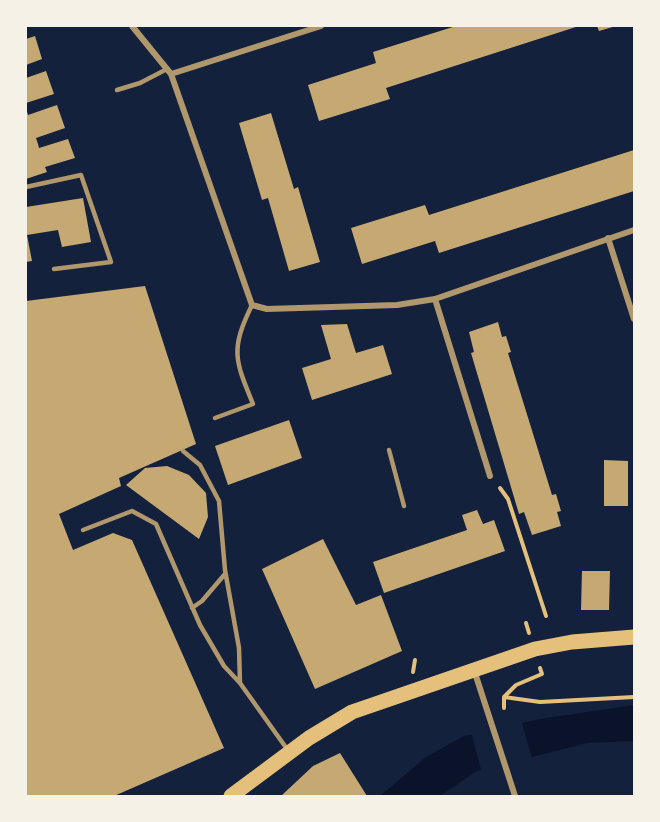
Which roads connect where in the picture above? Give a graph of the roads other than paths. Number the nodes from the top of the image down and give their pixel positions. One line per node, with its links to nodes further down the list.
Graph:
1 (132, 26): 3 (street)
2 (321, 26): 3 (street)
3 (169, 72): 4 (lane); 10 (street)
4 (117, 90)
5 (26, 187): 8 (lane)
6 (634, 230): 7 (street)
7 (608, 238): 9 (street); 11 (street)
8 (54, 269)
9 (435, 299): 10 (street); 15 (street)
10 (252, 305): 12 (lane)
11 (634, 319)
12 (215, 418)
13 (389, 450): 16 (lane)
14 (183, 451): 18 (lane)
15 (490, 476)
16 (404, 506)
17 (83, 530): 19 (lane)
18 (225, 574): 19 (lane); 22 (lane)
19 (192, 608): 22 (lane)
20 (634, 637): 21 (main road)
21 (474, 669): 23 (main road); 25 (street)
22 (240, 683): 23 (lane)
23 (289, 752): 24 (main road)
24 (231, 796)
25 (514, 796)

